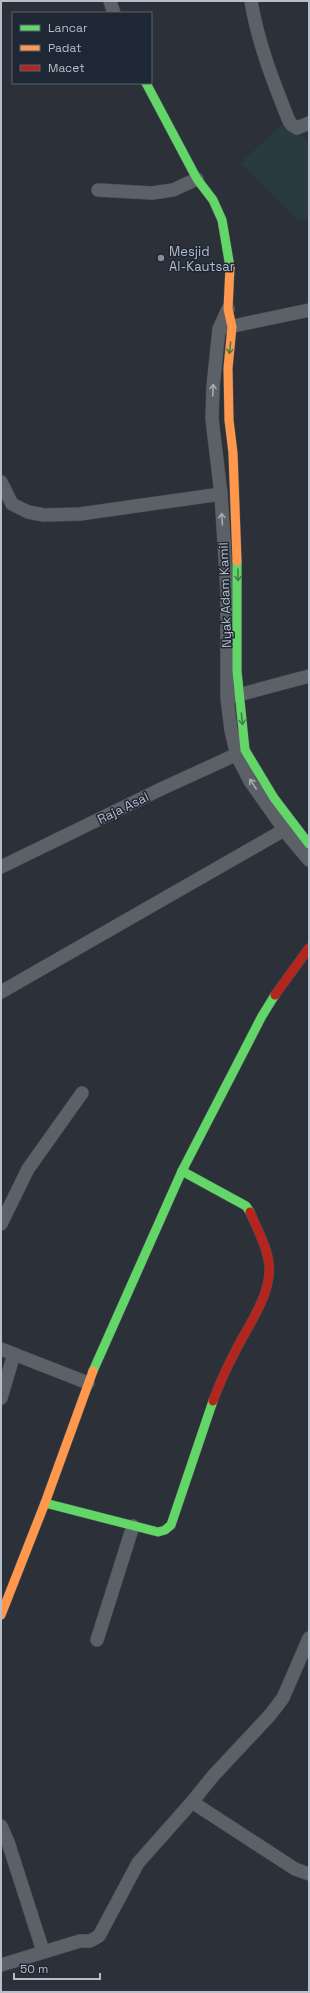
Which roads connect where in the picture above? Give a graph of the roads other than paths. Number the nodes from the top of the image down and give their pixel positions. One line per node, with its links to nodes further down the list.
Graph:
1 (110, 1): 3 (street)
2 (251, 1): 5 (street)
3 (114, 12)
4 (147, 84): 6 (street)
5 (309, 123)
6 (198, 179): 7 (street); 8 (street)
7 (98, 190)
8 (228, 309): 10 (street, Nyak Adam Kamil)
9 (309, 310): 10 (street)
10 (225, 328): 12 (street, Nyak Adam Kamil, one-way to 10); 14 (street, one-way to 14)
11 (1, 482): 12 (street)
12 (221, 494): 14 (street, Nyak Adam Kamil, one-way to 12)
13 (309, 676): 14 (street)
14 (233, 697): 15 (street, Nyak Adam Kamil)
15 (241, 753): 16 (street, Nyak Adam Kamil); 20 (street, Raja Asal)
16 (270, 801): 17 (street, Nyak Adam Kamil); 18 (street)
17 (284, 830): 19 (street, Nyak Adam Kamil); 22 (street)
18 (309, 844)
19 (309, 860)
20 (1, 868)
21 (309, 948): 24 (street)
22 (1, 992)
23 (82, 1093): 25 (street)
24 (182, 1171): 28 (street); 31 (street)
25 (1, 1224)
26 (1, 1349): 27 (street)
27 (14, 1354): 28 (street); 29 (street)
28 (88, 1383): 30 (street)
29 (1, 1398)
30 (45, 1503): 31 (street); 32 (street)
31 (133, 1526): 34 (street)
32 (1, 1615)
33 (309, 1638): 35 (street)
34 (97, 1640)
35 (192, 1802): 37 (street); 38 (street)
36 (1, 1826): 38 (street)
37 (309, 1874)
38 (43, 1952): 39 (street)
39 (1, 1965)

